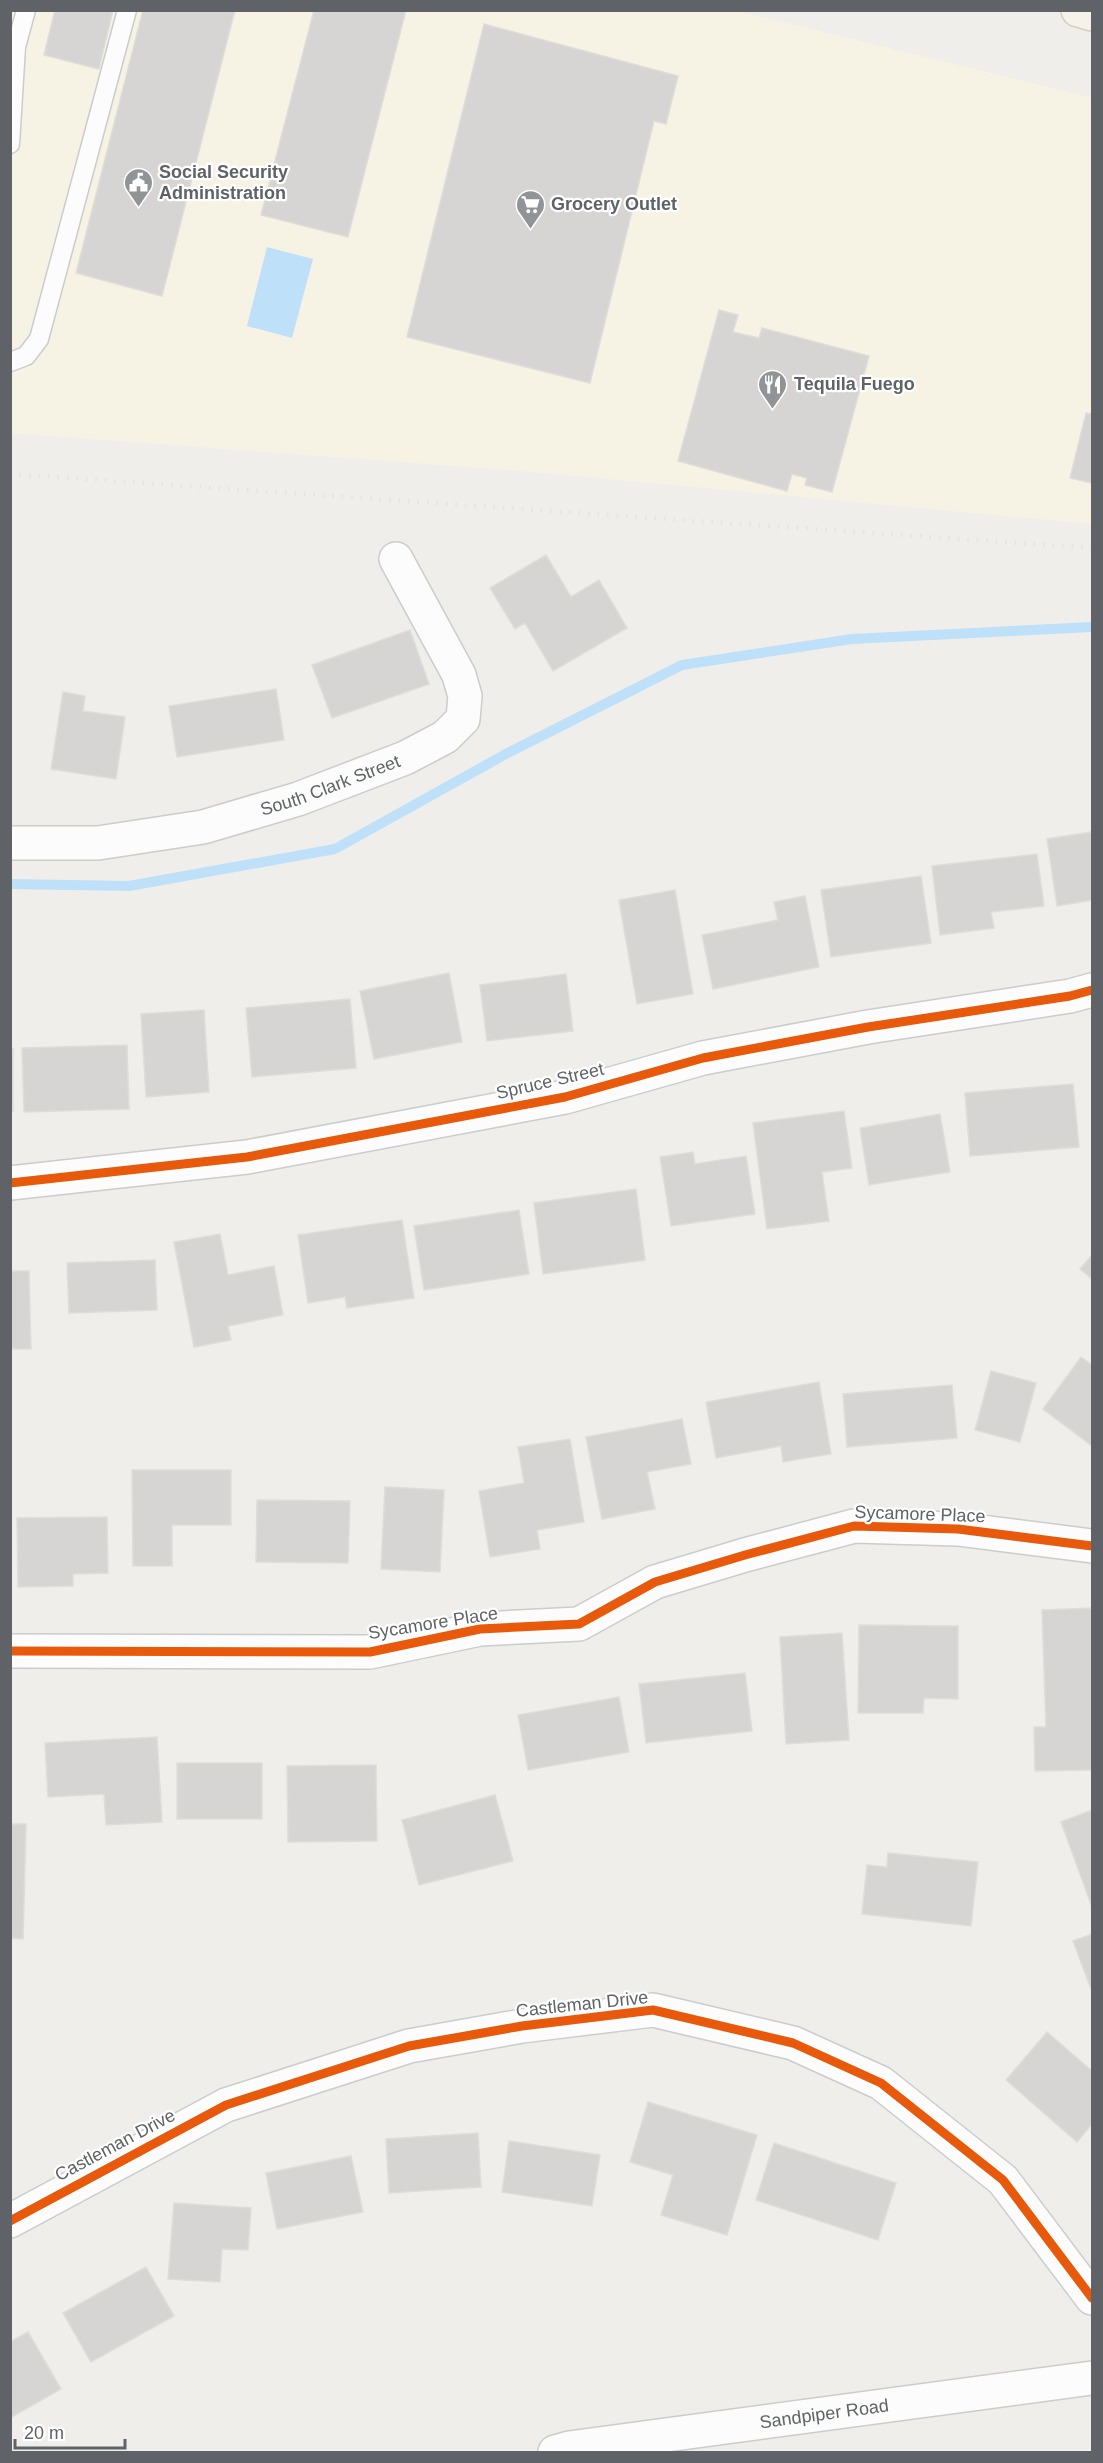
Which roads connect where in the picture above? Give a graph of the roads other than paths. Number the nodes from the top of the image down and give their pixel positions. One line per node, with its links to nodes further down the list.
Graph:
1 (26, 10): 5 (lane)
2 (127, 10): 6 (lane)
3 (1078, 10): 4 (main road)
4 (1092, 14)
5 (10, 144)
6 (10, 362)
7 (396, 559): 8 (street, South Clark Street)
8 (10, 843)
9 (1092, 990): 10 (street, Spruce Street)
10 (10, 1183)
11 (1092, 1546): 12 (street, Sycamore Place)
12 (10, 1651)
13 (10, 2221): 14 (street, Castleman Drive)
14 (1092, 2298)
15 (1092, 2378): 16 (street, Sandpiper Road)
16 (555, 2452)

